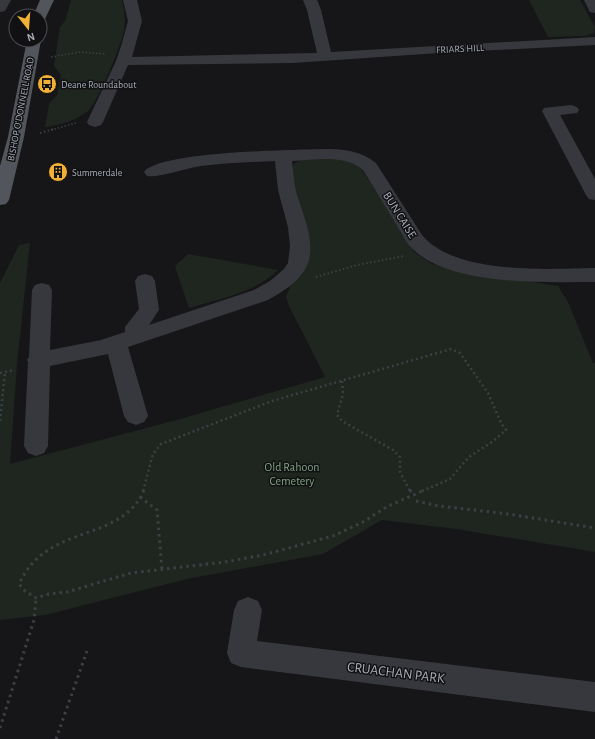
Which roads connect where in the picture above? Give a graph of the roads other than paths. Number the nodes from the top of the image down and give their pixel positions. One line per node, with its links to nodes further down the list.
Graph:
1 (4, 0): 5 (street)
2 (130, 0): 10 (street)
3 (310, 0): 9 (street)
4 (591, 0): 6 (street)
5 (0, 8)
6 (595, 9)
7 (595, 41): 9 (street, FRIARS HILL)
8 (33, 48): 16 (main road, BISHOP O'DONNELL ROAD)
9 (325, 57): 10 (street, FRIARS HILL)
10 (124, 58): 12 (street)
11 (571, 110): 15 (street)
12 (96, 118)
13 (283, 156): 14 (street, BUN CAISE); 17 (street, BUN CAISE); 20 (street)
14 (154, 172)
15 (595, 195)
16 (0, 200)
17 (595, 275)
18 (145, 281): 20 (street)
19 (42, 290): 22 (street)
20 (142, 335): 21 (street)
21 (116, 344): 22 (street); 23 (street)
22 (38, 360): 24 (street)
23 (136, 416)
24 (36, 446)
25 (248, 610): 26 (street, CRUACHAN PARK)
26 (595, 697)

